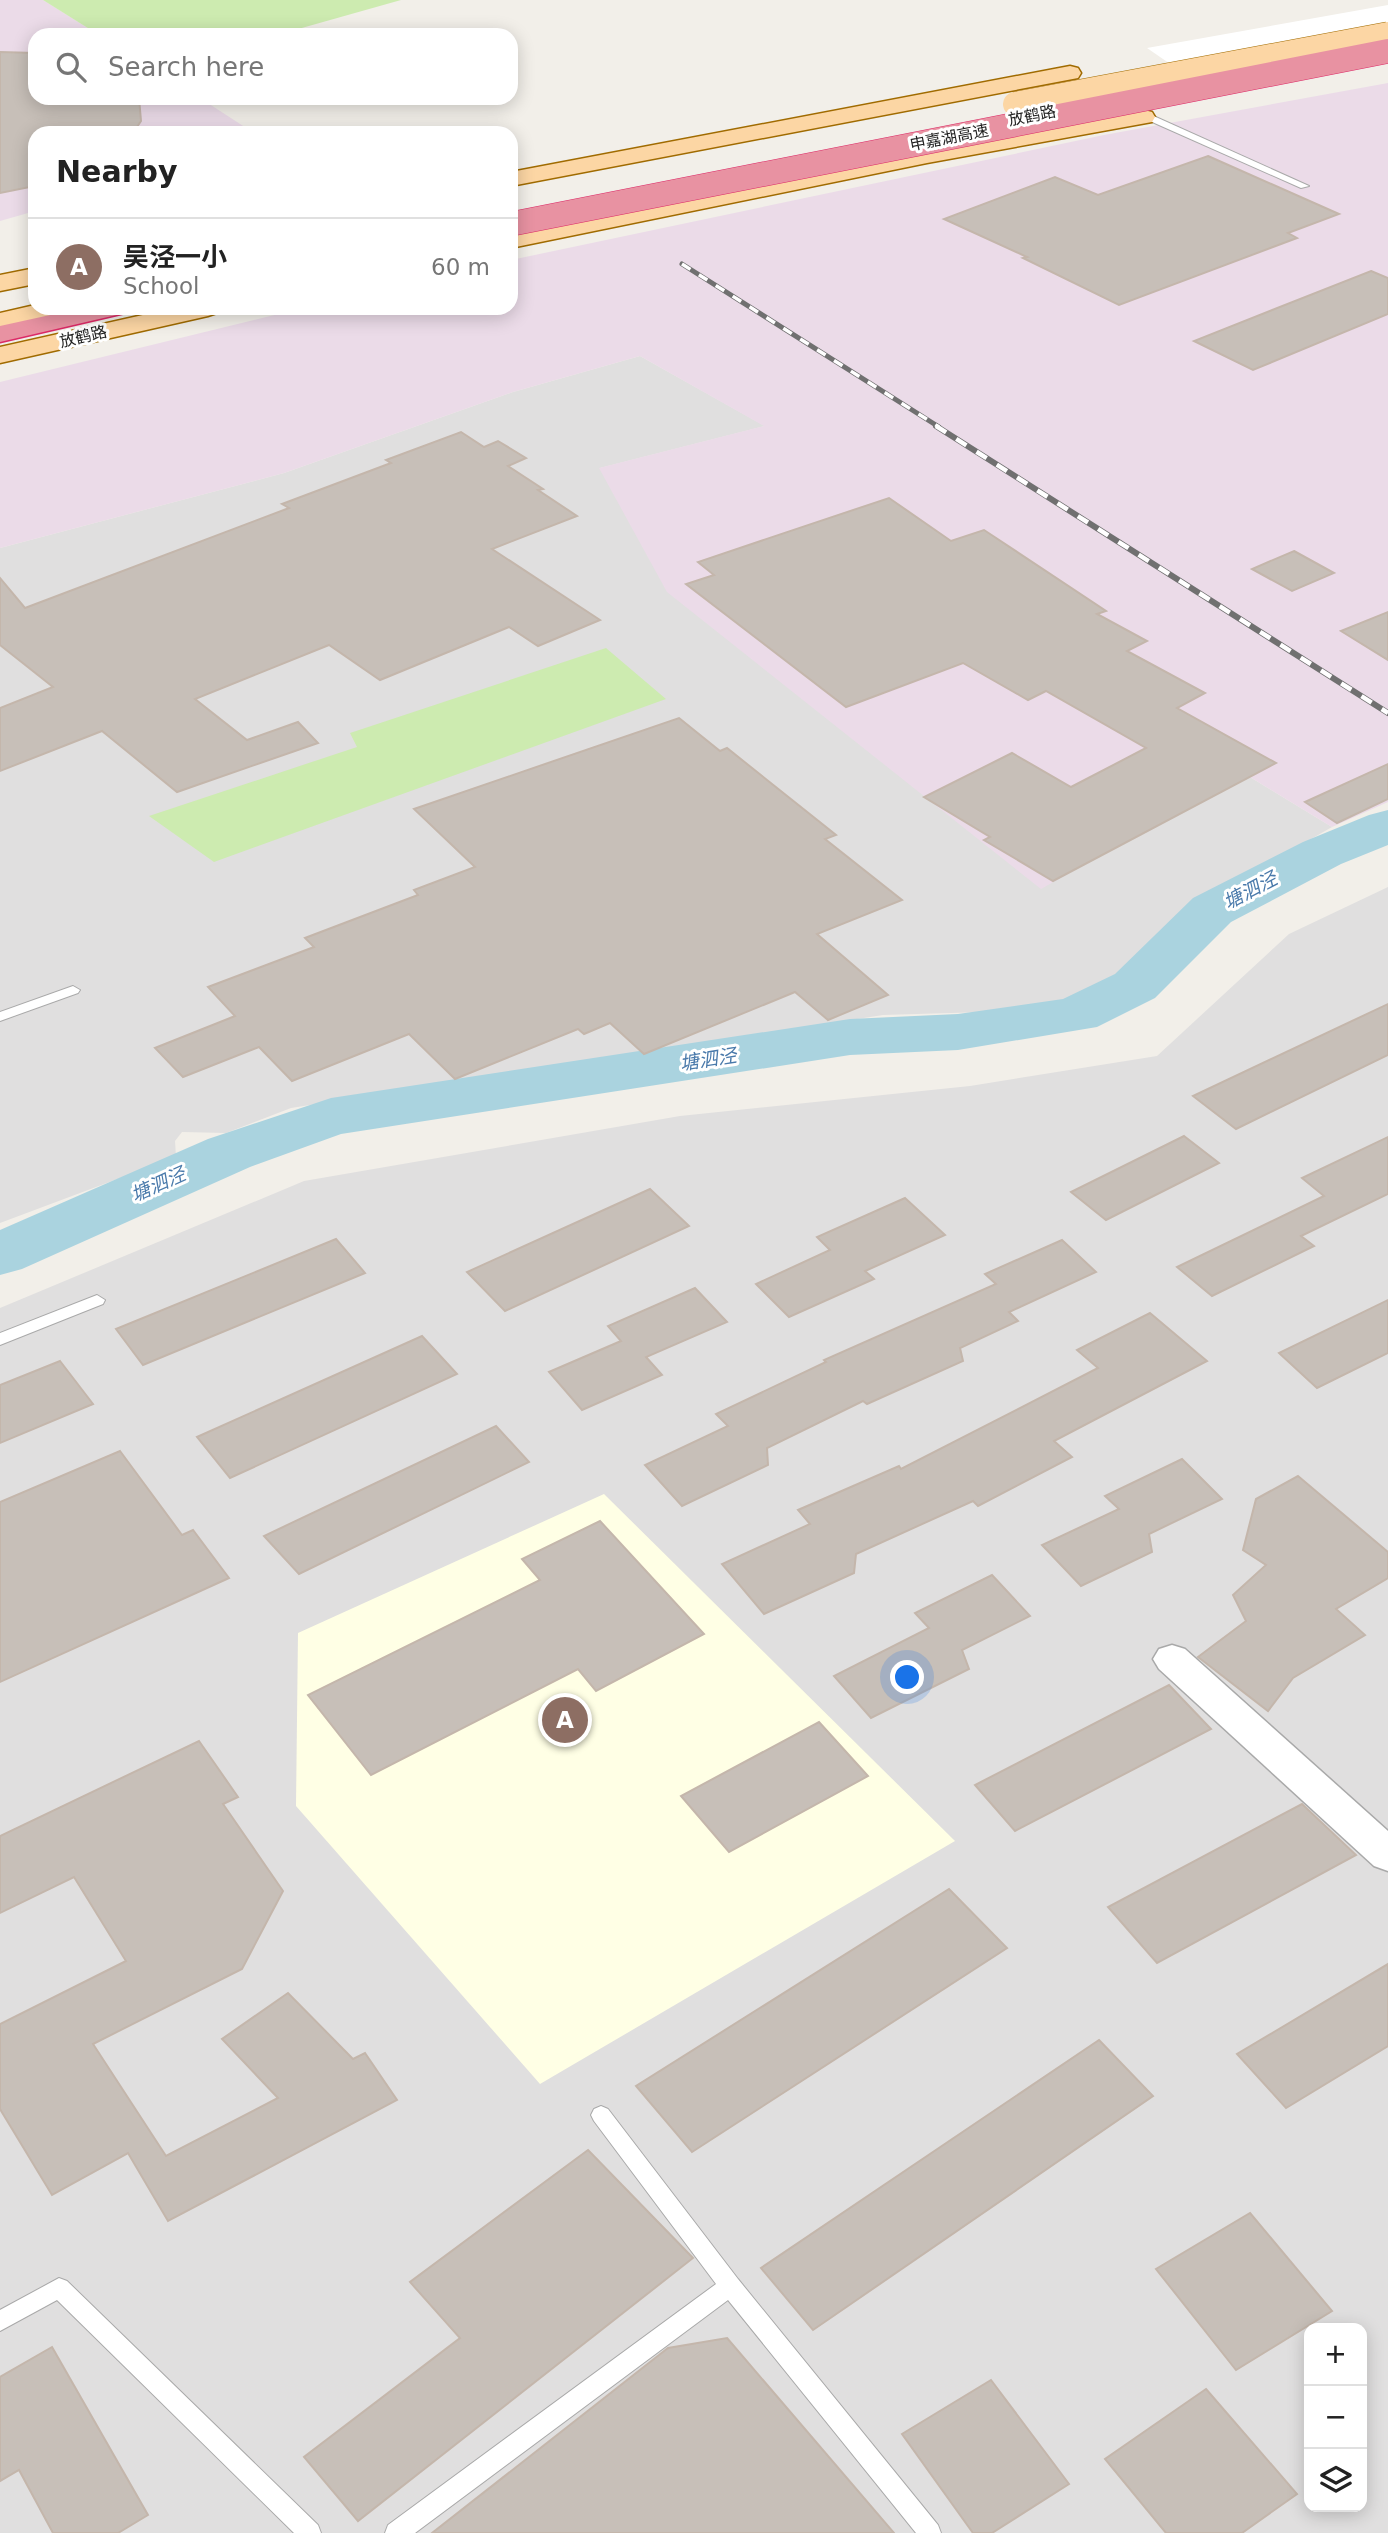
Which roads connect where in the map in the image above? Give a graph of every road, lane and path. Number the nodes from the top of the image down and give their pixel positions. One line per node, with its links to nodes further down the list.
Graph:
1 (1388, 32): 4 (main road, 放鹤路, bridge); 9 (highway, 申嘉湖高速, bridge)
2 (1388, 48): 4 (main road, 放鹤路, bridge); 12 (highway, 申嘉湖高速, bridge)
3 (1070, 73): 5 (lane); 6 (main road, 放鹤路)
4 (1020, 110): 8 (main road); 10 (main road, 放鹤路); 11 (main road, 放鹤路); 13 (main road, bridge)
5 (1144, 117): 7 (lane); 14 (main road, 放鹤路)
6 (518, 178)
7 (1304, 186)
8 (518, 188)
9 (518, 198)
10 (518, 198)
11 (518, 214)
12 (518, 223)
13 (518, 231)
14 (518, 239)
15 (28, 277): 16 (main road)
16 (0, 283)
17 (28, 289): 18 (main road)
18 (0, 295)
19 (28, 302): 20 (highway)
20 (0, 308)
21 (28, 315): 25 (main road, 放鹤路)
22 (86, 315): 26 (highway)
23 (137, 315): 27 (main road)
24 (177, 315): 28 (main road, 放鹤路)
25 (0, 321)
26 (0, 334)
27 (0, 346)
28 (0, 355)
29 (73, 990): 30 (lane)
30 (0, 1017)
31 (97, 1300): 32 (lane)
32 (0, 1339)
33 (1172, 1659): 34 (street)
34 (1388, 1855)
35 (601, 2115): 36 (lane)
36 (730, 2286): 39 (lane); 40 (lane)
37 (0, 2321): 38 (lane)
38 (310, 2533)
39 (396, 2533)
40 (930, 2533)

